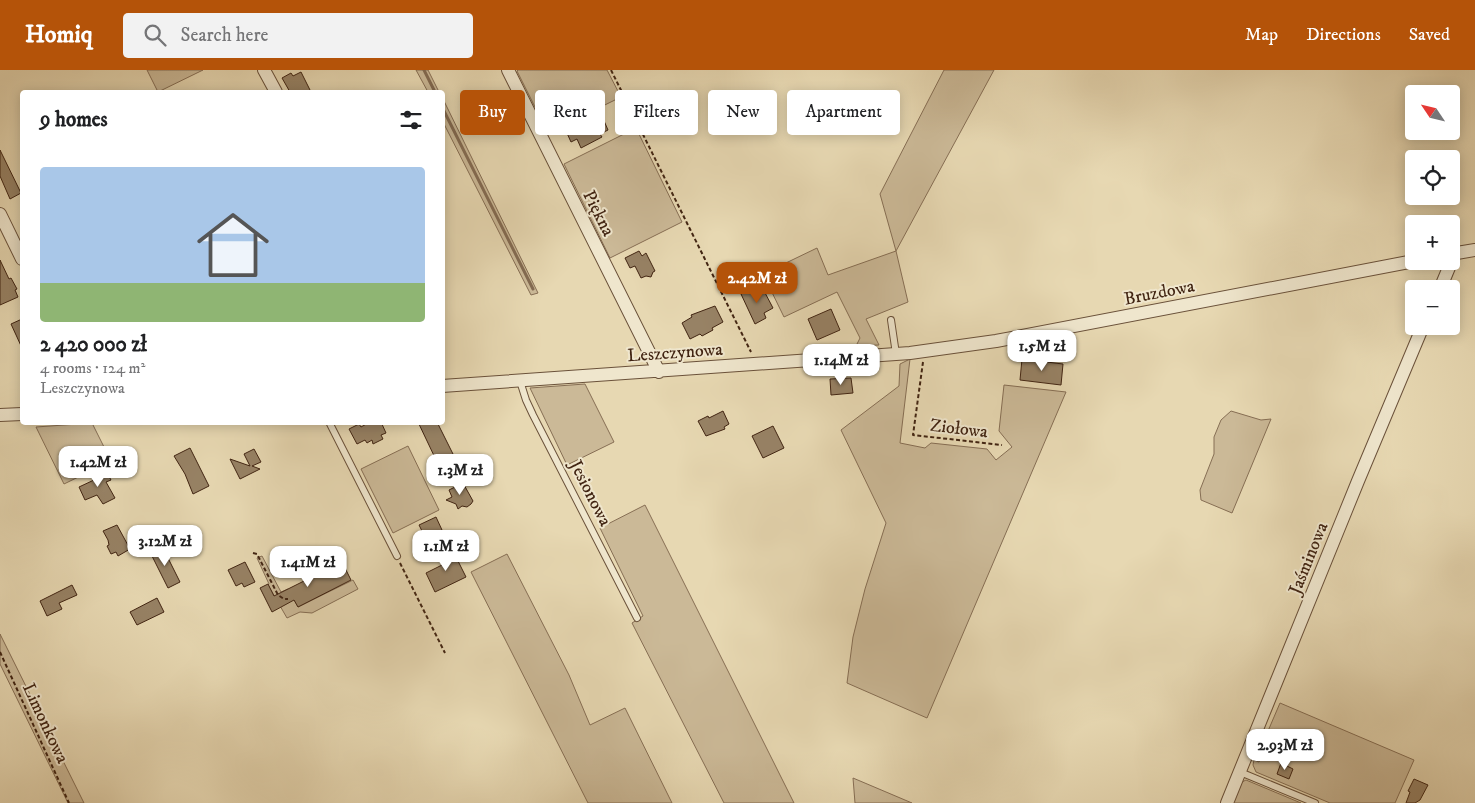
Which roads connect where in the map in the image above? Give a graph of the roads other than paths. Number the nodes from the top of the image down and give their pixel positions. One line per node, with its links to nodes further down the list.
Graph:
1 (264, 70): 3 (street)
2 (508, 70): 13 (street, Piękna)
3 (275, 90)
4 (0, 214): 7 (street)
5 (1475, 250): 6 (street)
6 (1460, 253)
7 (20, 255)
8 (1405, 263): 11 (street, Bruzdowa)
9 (891, 320): 12 (lane)
10 (1419, 335): 21 (street, Jaśminowa)
11 (910, 353): 12 (street, Leszczynowa)
12 (896, 354): 13 (street, Leszczynowa)
13 (659, 372): 14 (street, Leszczynowa)
14 (520, 381): 15 (street, Leszczynowa); 20 (lane, Jesionowa)
15 (445, 386)
16 (20, 414): 17 (street)
17 (0, 415)
18 (331, 425): 19 (lane)
19 (397, 556)
20 (637, 618)
21 (1240, 772): 22 (street, Jaśminowa); 23 (lane)
22 (1228, 803)
23 (1315, 803)

